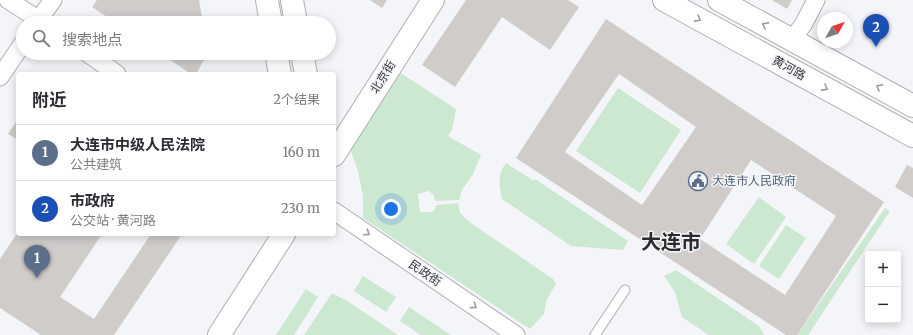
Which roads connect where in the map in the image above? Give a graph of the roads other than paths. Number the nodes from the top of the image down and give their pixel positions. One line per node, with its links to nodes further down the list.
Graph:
1 (8, 0): 9 (street)
2 (53, 0): 10 (street)
3 (267, 0): 11 (main road)
4 (292, 0): 12 (main road)
5 (433, 0): 24 (main road, 北京街)
6 (664, 0): 23 (main road, 黄河路, one-way to 23)
7 (719, 0): 13 (main road, one-way to 7)
8 (816, 0): 13 (street)
9 (31, 16)
10 (44, 16)
11 (270, 16)
12 (295, 16)
13 (792, 39): 22 (main road, one-way to 13)
14 (16, 53): 21 (street)
15 (97, 60): 18 (street)
16 (277, 60): 19 (main road)
17 (303, 60): 20 (main road)
18 (114, 72)
19 (280, 72)
20 (306, 72)
21 (0, 77)
22 (913, 106)
23 (913, 136)
24 (336, 152)
25 (336, 213): 29 (street, 民政街, one-way to 29)
26 (283, 236): 28 (main road)
27 (625, 290): 30 (lane)
28 (218, 335)
29 (516, 335)
30 (594, 335)

